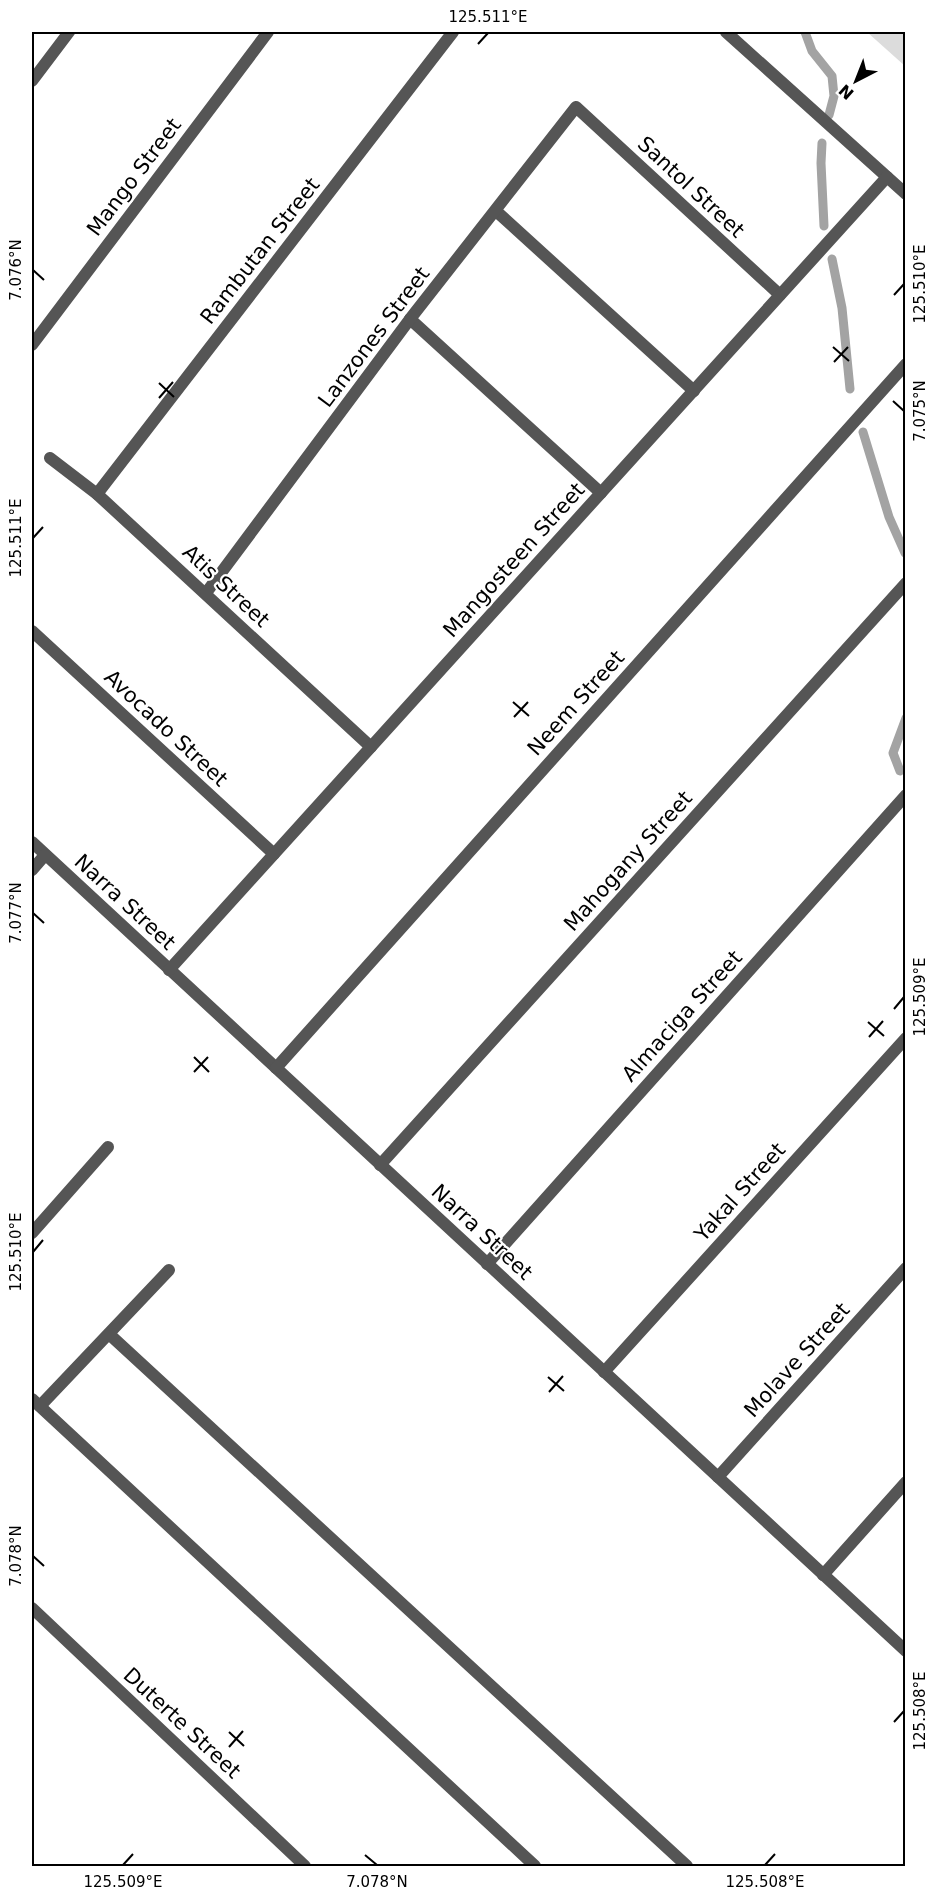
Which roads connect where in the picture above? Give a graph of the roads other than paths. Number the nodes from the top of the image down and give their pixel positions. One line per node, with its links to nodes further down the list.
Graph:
1 (69, 32): 5 (street)
2 (268, 32): 12 (street, Mango Street)
3 (453, 32): 17 (street, Rambutan Street)
4 (726, 32): 7 (street)
5 (32, 81)
6 (576, 107): 9 (street, Lanzones Street); 10 (street, Santol Street)
7 (887, 177): 8 (street); 10 (street, Mangosteen Street)
8 (906, 194)
9 (496, 211): 11 (street, Lanzones Street); 14 (street)
10 (780, 295): 14 (street, Mangosteen Street)
11 (410, 320): 16 (street); 19 (street, Lanzones Street)
12 (32, 345)
13 (906, 364): 29 (street, Neem Street)
14 (694, 391): 16 (street, Mangosteen Street)
15 (50, 459): 17 (street, Atis Street)
16 (601, 493): 21 (street, Mangosteen Street)
17 (97, 494): 19 (street, Atis Street)
18 (906, 583): 31 (street, Mahogany Street)
19 (206, 593): 21 (street, Atis Street)
20 (32, 631): 24 (street, Avocado Street)
21 (371, 747): 24 (street, Mangosteen Street)
22 (906, 795): 33 (street, Almaciga Street)
23 (32, 842): 25 (street, Narra Street)
24 (274, 854): 27 (street, Mangosteen Street)
25 (45, 855): 26 (street); 27 (street, Narra Street)
26 (32, 870)
27 (169, 970): 29 (street, Narra Street)
28 (906, 1038): 37 (street, Yakal Street)
29 (276, 1068): 31 (street, Narra Street)
30 (108, 1147): 32 (street)
31 (380, 1165): 33 (street, Narra Street)
32 (32, 1233)
33 (487, 1264): 37 (street, Narra Street)
34 (906, 1268): 39 (street, Molave Street)
35 (169, 1270): 36 (street)
36 (109, 1335): 38 (street); 46 (street)
37 (604, 1372): 39 (street, Narra Street)
38 (36, 1402): 45 (street)
39 (718, 1477): 41 (street, Narra Street)
40 (906, 1482): 41 (street)
41 (823, 1575): 43 (street, Narra Street)
42 (32, 1608): 44 (street, Duterte Street)
43 (906, 1651)
44 (305, 1866)
45 (535, 1866)
46 (687, 1866)

